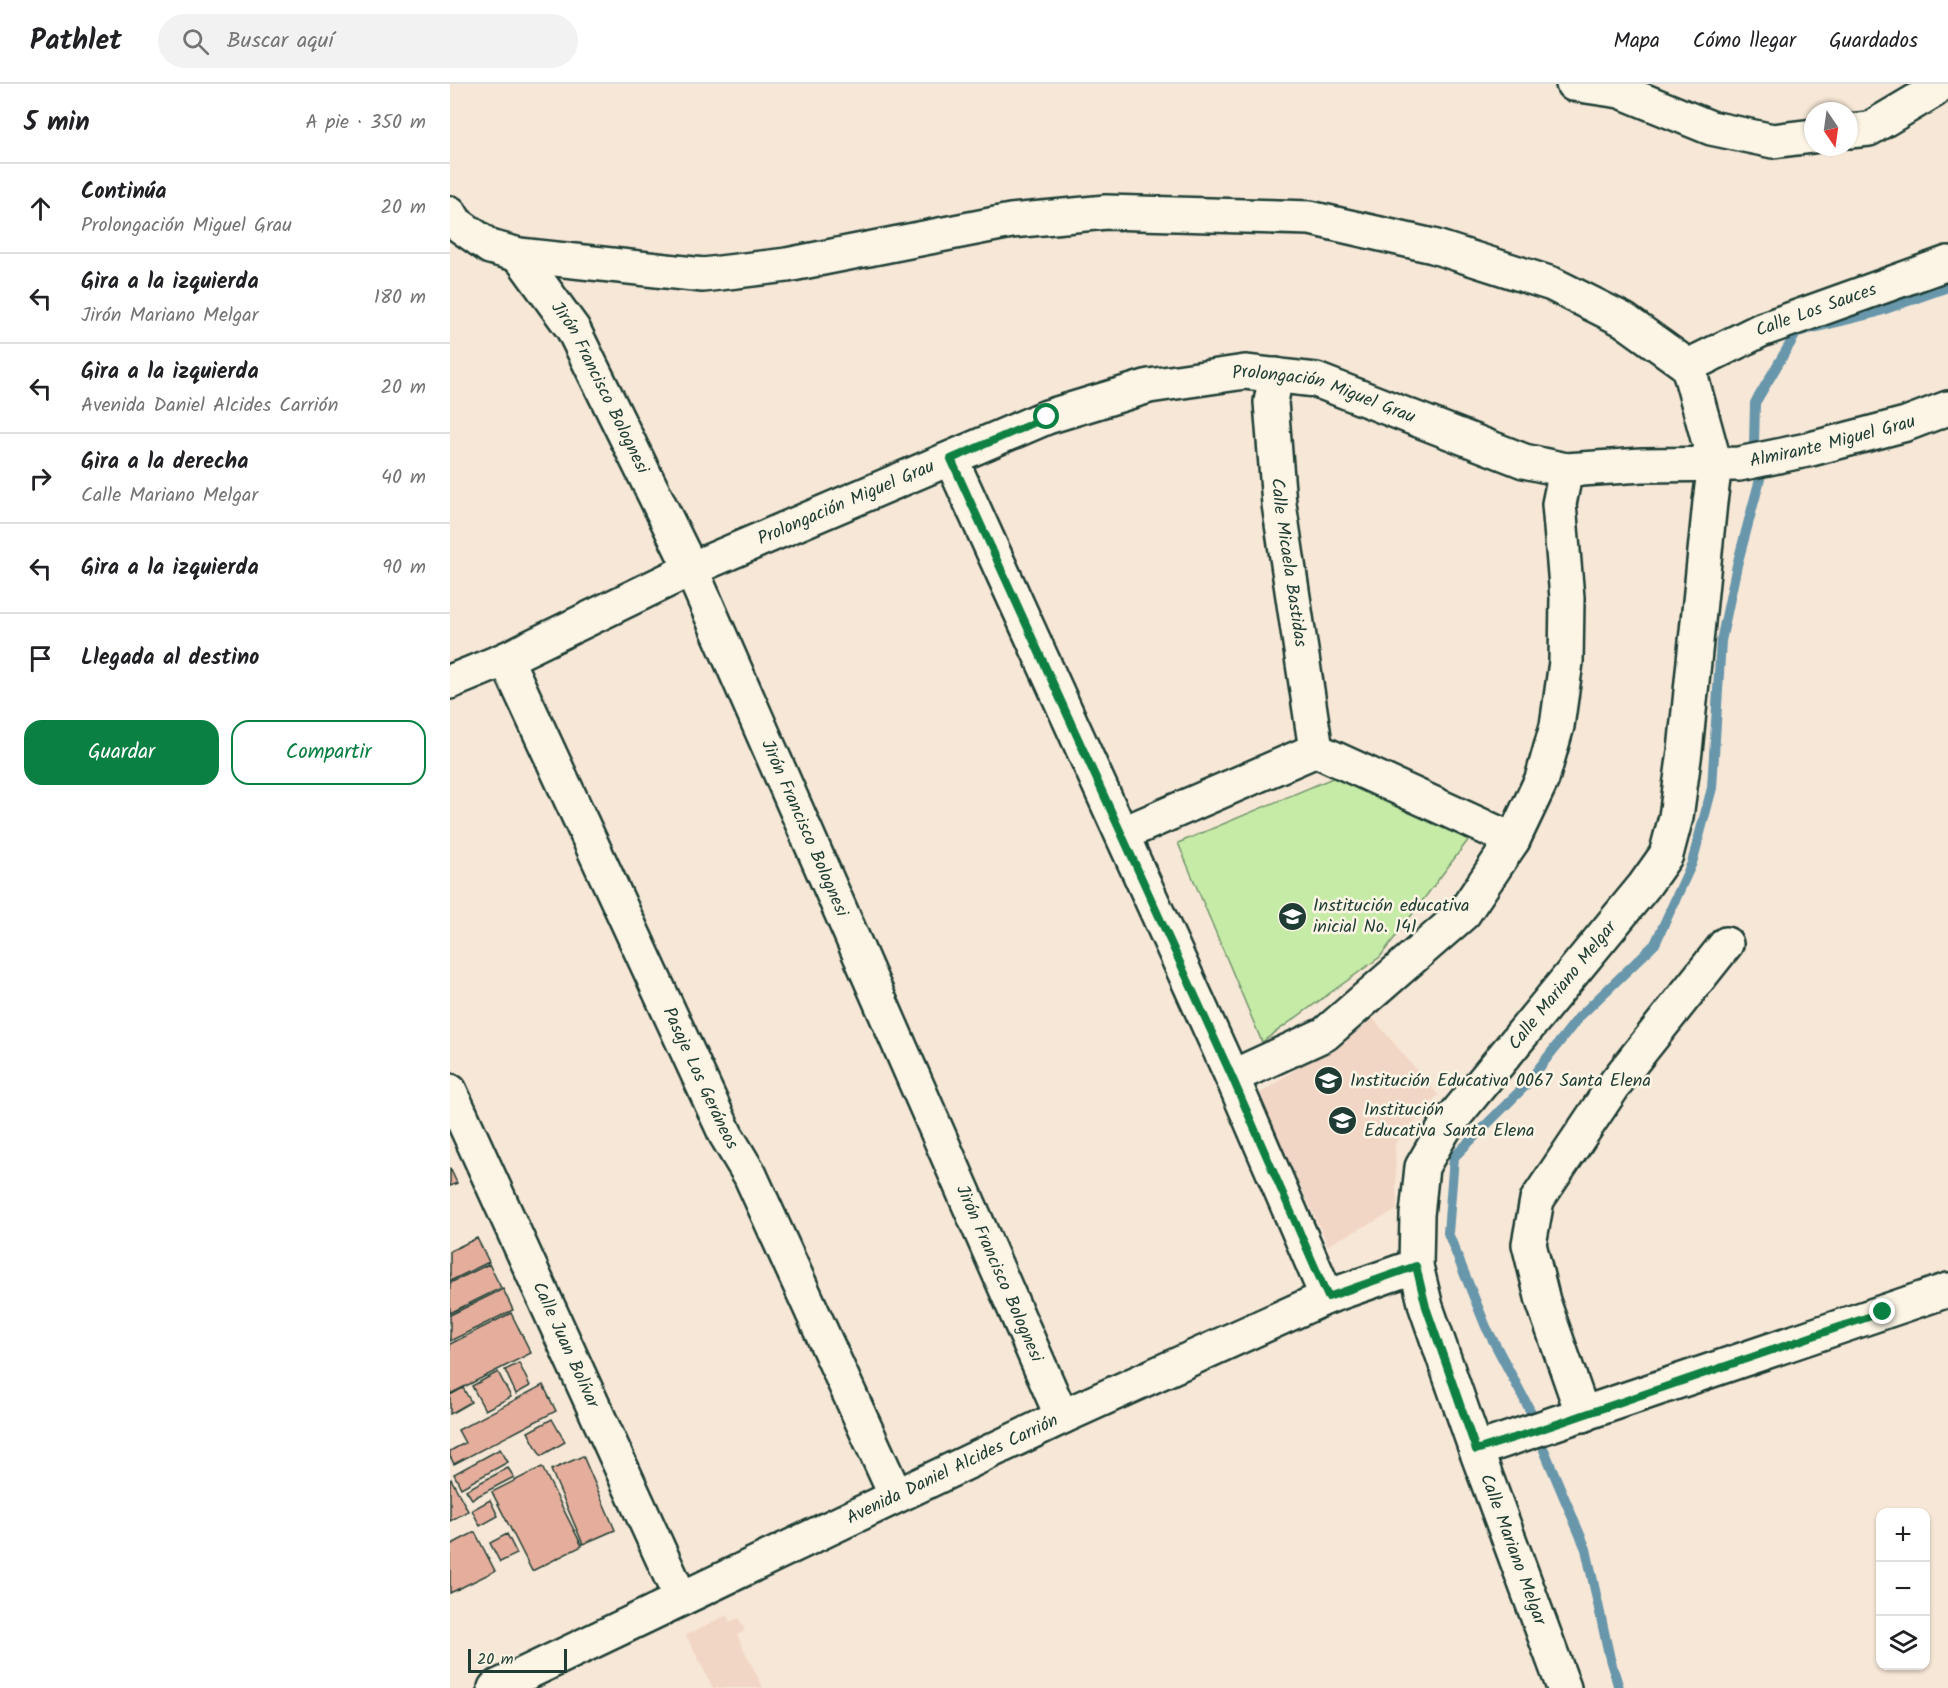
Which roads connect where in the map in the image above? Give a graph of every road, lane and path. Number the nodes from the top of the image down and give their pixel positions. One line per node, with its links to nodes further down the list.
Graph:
1 (1573, 84): 4 (street)
2 (1940, 84): 3 (street)
3 (1858, 130)
4 (1804, 137)
5 (450, 213): 6 (street)
6 (519, 255): 8 (street); 14 (street, Jirón Francisco Bolognesi)
7 (1948, 263): 8 (street, Calle Los Sauces)
8 (1688, 366): 12 (street)
9 (1276, 375): 11 (street, Prolongación Miguel Grau); 13 (street, Prolongación Miguel Grau); 17 (street, Calle Micaela Bastidas)
10 (1948, 408): 12 (street, Almirante Miguel Grau)
11 (951, 459): 14 (street, Prolongación Miguel Grau); 18 (street)
12 (1715, 464): 13 (street, Prolongación Miguel Grau); 23 (street, Calle Mariano Melgar)
13 (1566, 470): 19 (street)
14 (691, 569): 15 (street, Prolongación Miguel Grau); 27 (street, Jirón Francisco Bolognesi)
15 (506, 658): 16 (street, Prolongación Miguel Grau); 29 (street, Pasaje Los Geráneos)
16 (450, 682)
17 (1316, 750): 18 (street); 19 (street)
18 (1122, 834): 21 (street)
19 (1513, 840): 21 (street)
20 (1726, 944): 26 (street)
21 (1232, 1077): 25 (street)
22 (450, 1091): 30 (street, Calle Juan Bolívar)
23 (1416, 1266): 25 (street, Avenida Daniel Alcides Carrión); 28 (street, Calle Mariano Melgar)
24 (1948, 1290): 26 (street)
25 (1328, 1297): 27 (street, Avenida Daniel Alcides Carrión)
26 (1583, 1414): 28 (street)
27 (1062, 1418): 29 (street, Avenida Daniel Alcides Carrión)
28 (1476, 1450): 32 (street, Calle Mariano Melgar)
29 (896, 1496): 30 (street, Avenida Daniel Alcides Carrión)
30 (681, 1599): 31 (street, Avenida Daniel Alcides Carrión)
31 (495, 1688)
32 (1564, 1688)

